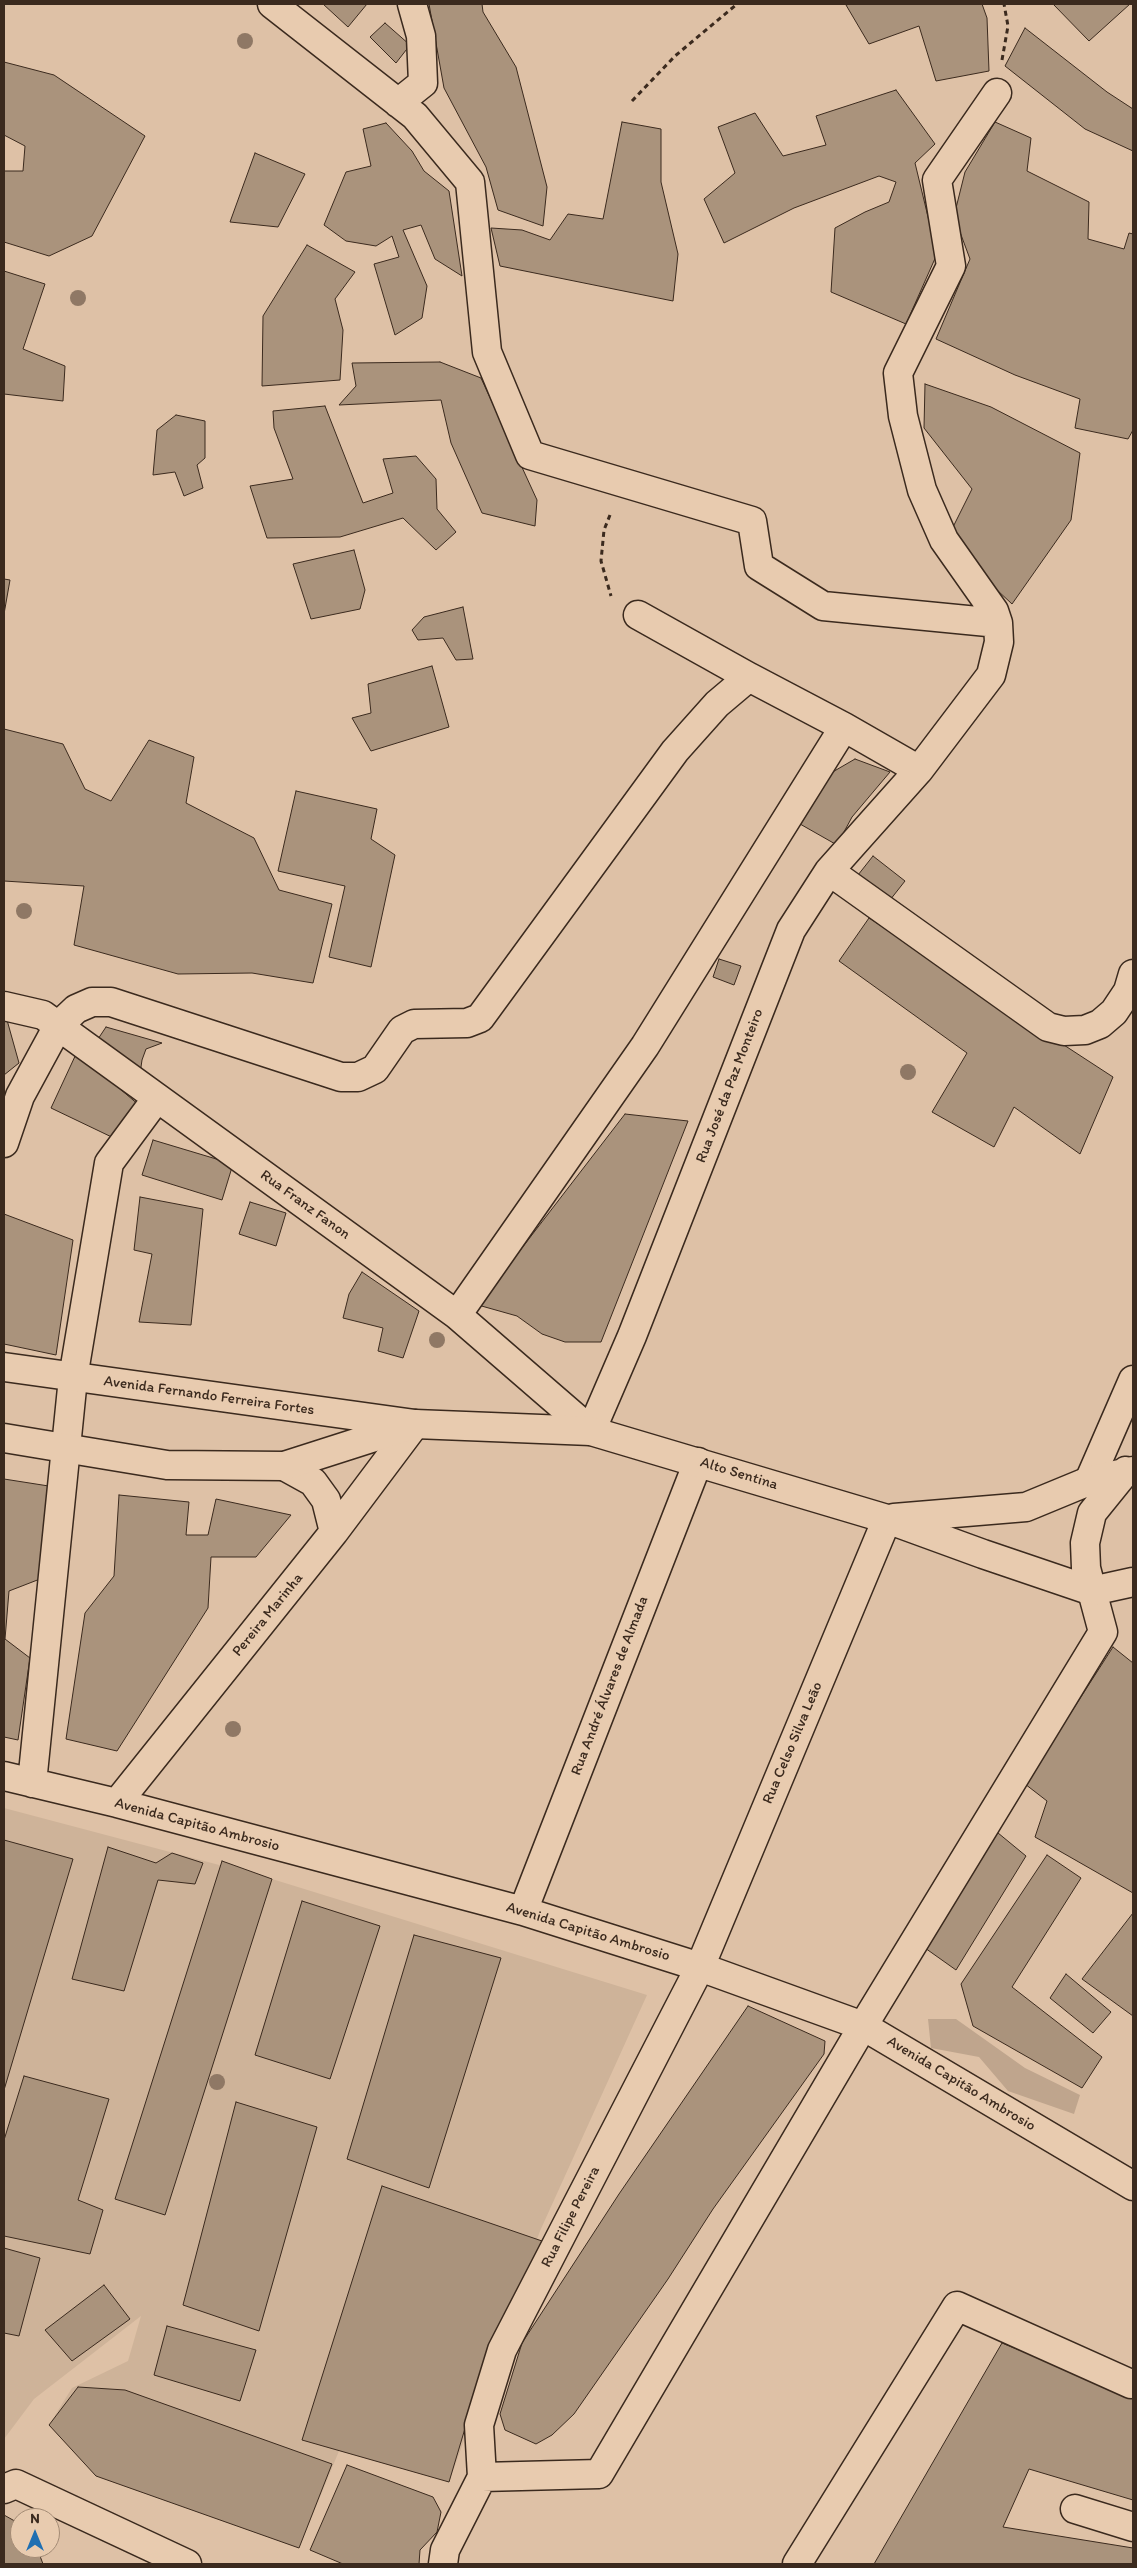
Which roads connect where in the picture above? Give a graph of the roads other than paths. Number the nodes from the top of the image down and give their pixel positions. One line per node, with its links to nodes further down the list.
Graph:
1 (272, 4): 4 (street)
2 (412, 4): 4 (street)
3 (997, 93): 6 (street)
4 (398, 102): 6 (street)
5 (638, 615): 7 (street)
6 (998, 623): 9 (street, Rua José da Paz Monteiro)
7 (749, 677): 8 (street); 13 (street)
8 (844, 727): 9 (street); 16 (street)
9 (919, 770): 10 (street, Rua José da Paz Monteiro)
10 (829, 871): 11 (street); 21 (street, Rua José da Paz Monteiro)
11 (1133, 974)
12 (4, 1006): 13 (street, Rua Franz Fanon)
13 (58, 1026): 14 (street, Rua Franz Fanon); 15 (street)
14 (157, 1098): 16 (street, Rua Franz Fanon); 18 (street)
15 (4, 1143)
16 (457, 1315): 21 (street, Rua Franz Fanon)
17 (4, 1367): 18 (street, Avenida Fernando Ferreira Fortes)
18 (73, 1378): 20 (street, Avenida Fernando Ferreira Fortes); 23 (street)
19 (1133, 1380): 27 (street)
20 (415, 1424): 21 (street, Avenida Fernando Ferreira Fortes); 25 (street, Avenida Fernando Ferreira Fortes); 29 (street, Pereira Marinha)
21 (590, 1431): 24 (street, Alto Sentina)
22 (4, 1438): 23 (street, Avenida Fernando Ferreira Fortes)
23 (66, 1448): 25 (street, Avenida Fernando Ferreira Fortes); 33 (street)
24 (698, 1462): 28 (street, Alto Sentina); 35 (street, Rua André Álvares de Almada)
25 (284, 1466): 29 (street)
26 (1130, 1471): 27 (street, Alto Sentina); 31 (street)
27 (1089, 1481): 28 (street, Alto Sentina)
28 (887, 1519): 31 (street, Alto Sentina); 36 (street, Rua Celso Silva Leão)
29 (334, 1532): 34 (street, Pereira Marinha)
30 (1133, 1582): 31 (street)
31 (1092, 1591): 37 (street)
32 (4, 1776): 33 (street, Avenida Capitão Ambrosio)
33 (32, 1783): 34 (street, Avenida Capitão Ambrosio)
34 (117, 1803): 35 (street, Avenida Capitão Ambrosio)
35 (523, 1911): 36 (street, Avenida Capitão Ambrosio)
36 (700, 1967): 37 (street, Avenida Capitão Ambrosio); 40 (street, Rua Filipe Pereira)
37 (864, 2026): 38 (street, Avenida Capitão Ambrosio); 40 (street)
38 (1133, 2186)
39 (1131, 2384): 46 (street)
40 (482, 2477): 45 (street)
41 (4, 2489): 44 (street)
42 (1075, 2509): 43 (street)
43 (1133, 2527)
44 (171, 2562)
45 (443, 2564)
46 (797, 2564)

